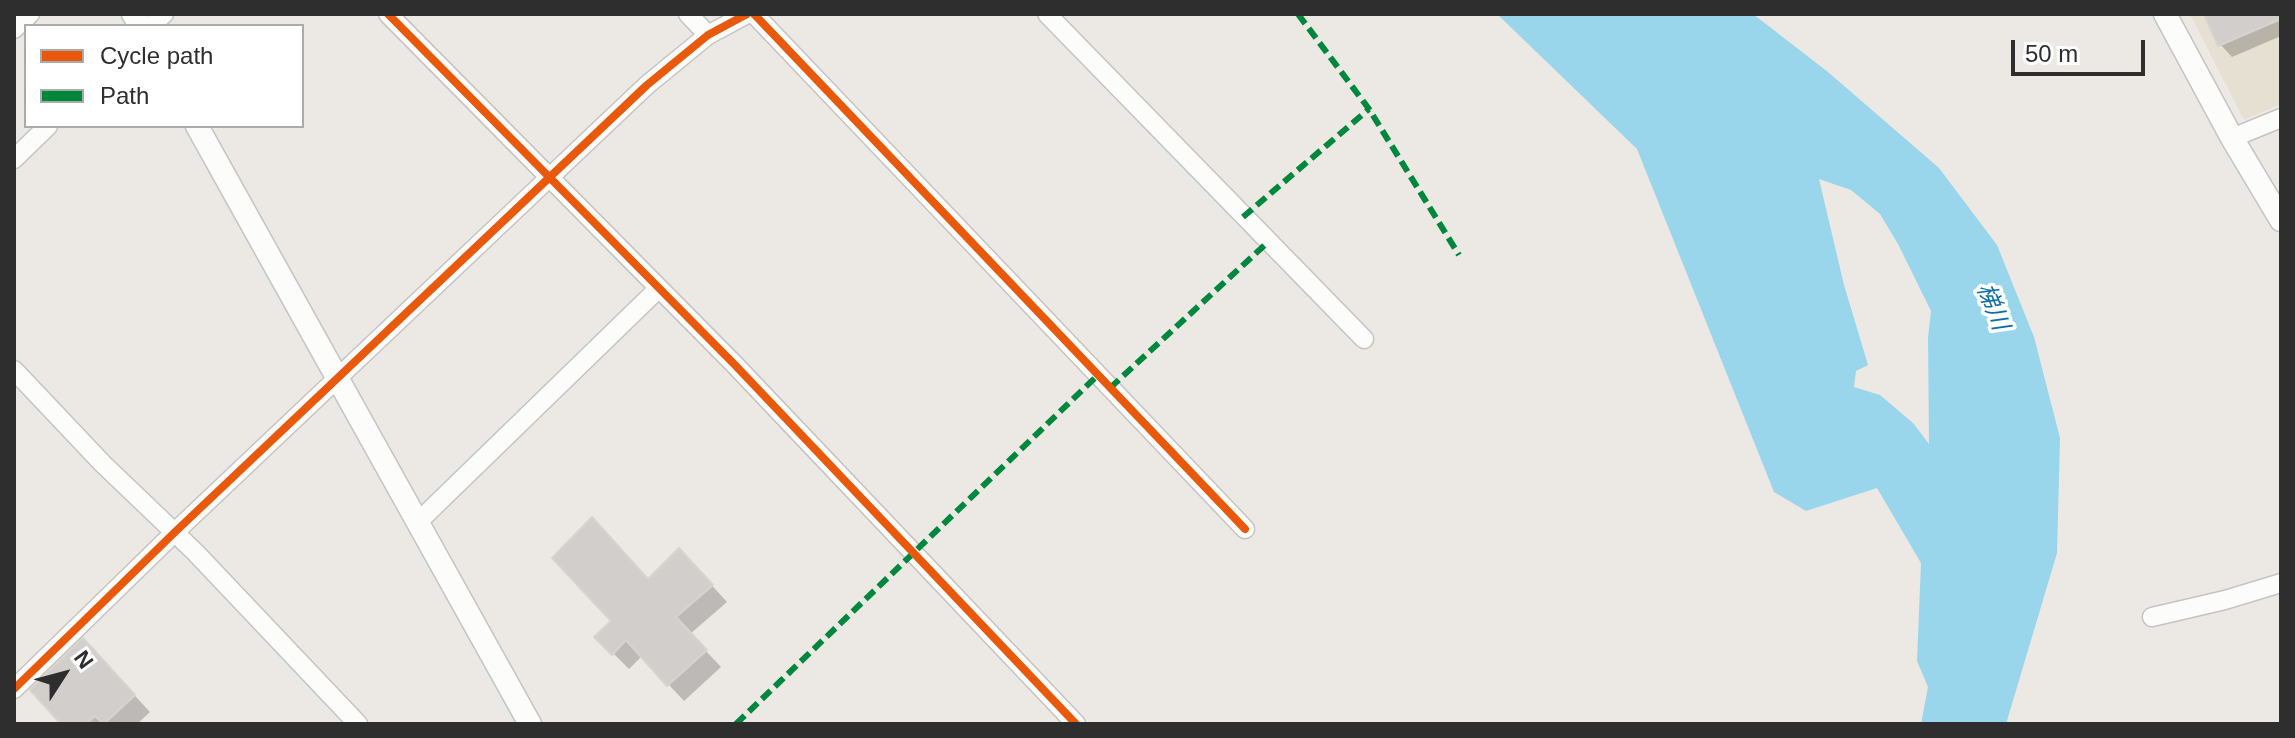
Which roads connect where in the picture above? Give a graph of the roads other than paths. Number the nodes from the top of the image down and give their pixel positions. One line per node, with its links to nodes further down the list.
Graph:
1 (30, 14): 8 (street)
2 (388, 14): 15 (street)
3 (688, 14): 9 (street)
4 (747, 14): 9 (street)
5 (754, 14): 22 (street)
6 (1047, 14): 18 (street)
7 (2165, 14): 13 (street)
8 (14, 29)
9 (708, 35): 15 (street)
10 (2281, 118): 13 (street)
11 (46, 128): 14 (street)
12 (198, 128): 20 (street)
13 (2232, 138): 16 (street)
14 (14, 159)
15 (551, 177): 17 (street); 20 (street)
16 (2281, 220)
17 (659, 288): 21 (street); 29 (street)
18 (1364, 339)
19 (14, 370): 23 (street)
20 (337, 378): 21 (street); 23 (street)
21 (418, 522): 28 (street)
22 (1245, 529)
23 (175, 532): 26 (street); 27 (street)
24 (2281, 583): 25 (street)
25 (2152, 617)
26 (14, 689)
27 (358, 724)
28 (530, 724)
29 (1076, 724)

